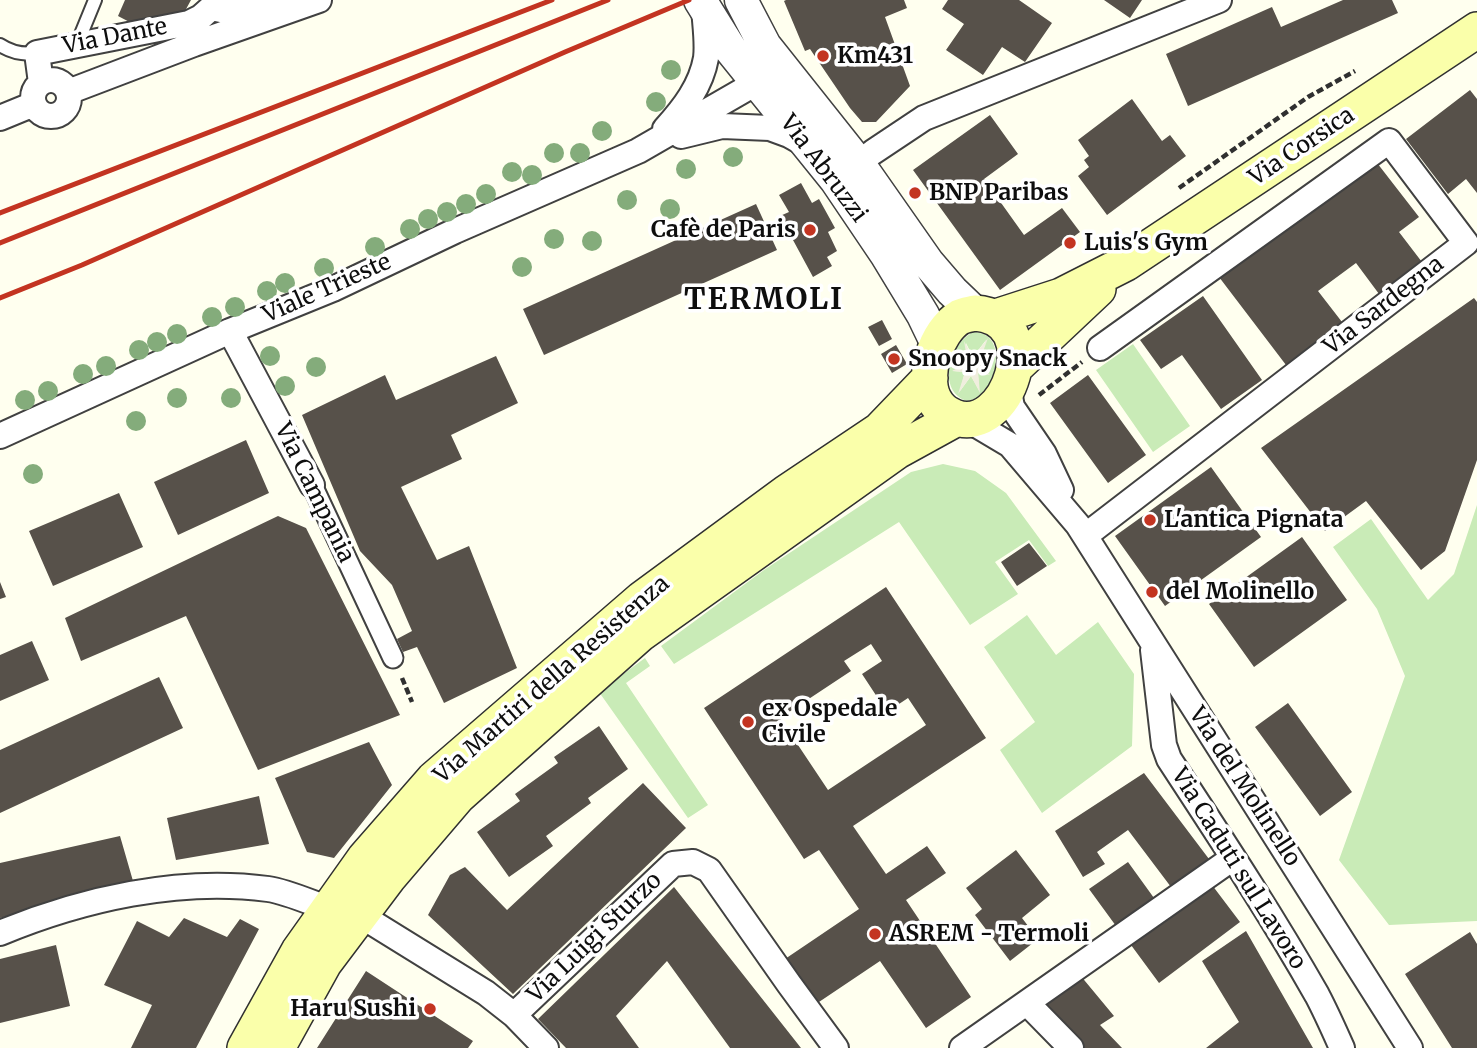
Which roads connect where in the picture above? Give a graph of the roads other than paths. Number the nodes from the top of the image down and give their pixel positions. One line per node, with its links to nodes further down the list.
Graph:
1 (94, 0): 9 (lane)
2 (741, 0): 10 (street, Via Abruzzi)
3 (1219, 0): 17 (street)
4 (312, 3): 5 (street, Via Dante); 13 (street, Via Dante)
5 (211, 4): 9 (street, Via Dante)
6 (702, 4): 12 (street, Via Abruzzi); 15 (street, Viale Trieste)
7 (1477, 30): 18 (main road, Via Corsica)
8 (0, 45): 11 (lane)
9 (77, 45): 11 (street, Via Dante)
10 (765, 46): 12 (street); 17 (street, Via Abruzzi)
11 (37, 52): 13 (street, Via Dante)
12 (756, 83): 15 (street, Viale Trieste); 16 (street, Via Abruzzi)
13 (38, 94): 14 (street)
14 (0, 118)
15 (654, 143): 16 (street, Viale Trieste); 20 (street, Viale Trieste)
16 (811, 147): 17 (street, Via Abruzzi)
17 (847, 171): 19 (street, Via Abruzzi); 21 (street, Via Abruzzi)
18 (1126, 262): 19 (main road, Via Corsica); 24 (main road, Via Corsica)
19 (986, 315): 21 (main road, Via Corsica); 24 (main road)
20 (230, 331): 26 (street, Viale Trieste); 27 (street, Via Campania)
21 (937, 344): 23 (main road)
22 (1100, 348): 28 (street, Via Sardegna)
23 (930, 378): 25 (main road); 32 (main road, Via Martiri della Resistenza)
24 (1020, 383): 25 (main road, Via Martiri della Resistenza); 28 (street, Via del Molinello)
25 (963, 419): 28 (street, Via del Molinello); 32 (main road, Via Martiri della Resistenza)
26 (0, 436)
27 (312, 485): 30 (street, Via Campania)
28 (1081, 531): 29 (street, Via del Molinello)
29 (1152, 642): 31 (street, Via Caduti sul Lavoro); 43 (street, Via del Molinello)
30 (393, 658)
31 (1233, 858): 34 (street); 42 (street, Via Caduti sul Lavoro)
32 (344, 912): 33 (street); 35 (street); 36 (main road, Via Martiri della Resistenza); 37 (main road, Via Martiri della Resistenza)
33 (0, 933)
34 (1027, 1003): 40 (street); 41 (street)
35 (514, 1016): 38 (street); 39 (street, Via Luigi Sturzo)
36 (245, 1048)
37 (276, 1048)
38 (546, 1048)
39 (836, 1048)
40 (962, 1048)
41 (1071, 1048)
42 (1342, 1048)
43 (1410, 1048)

